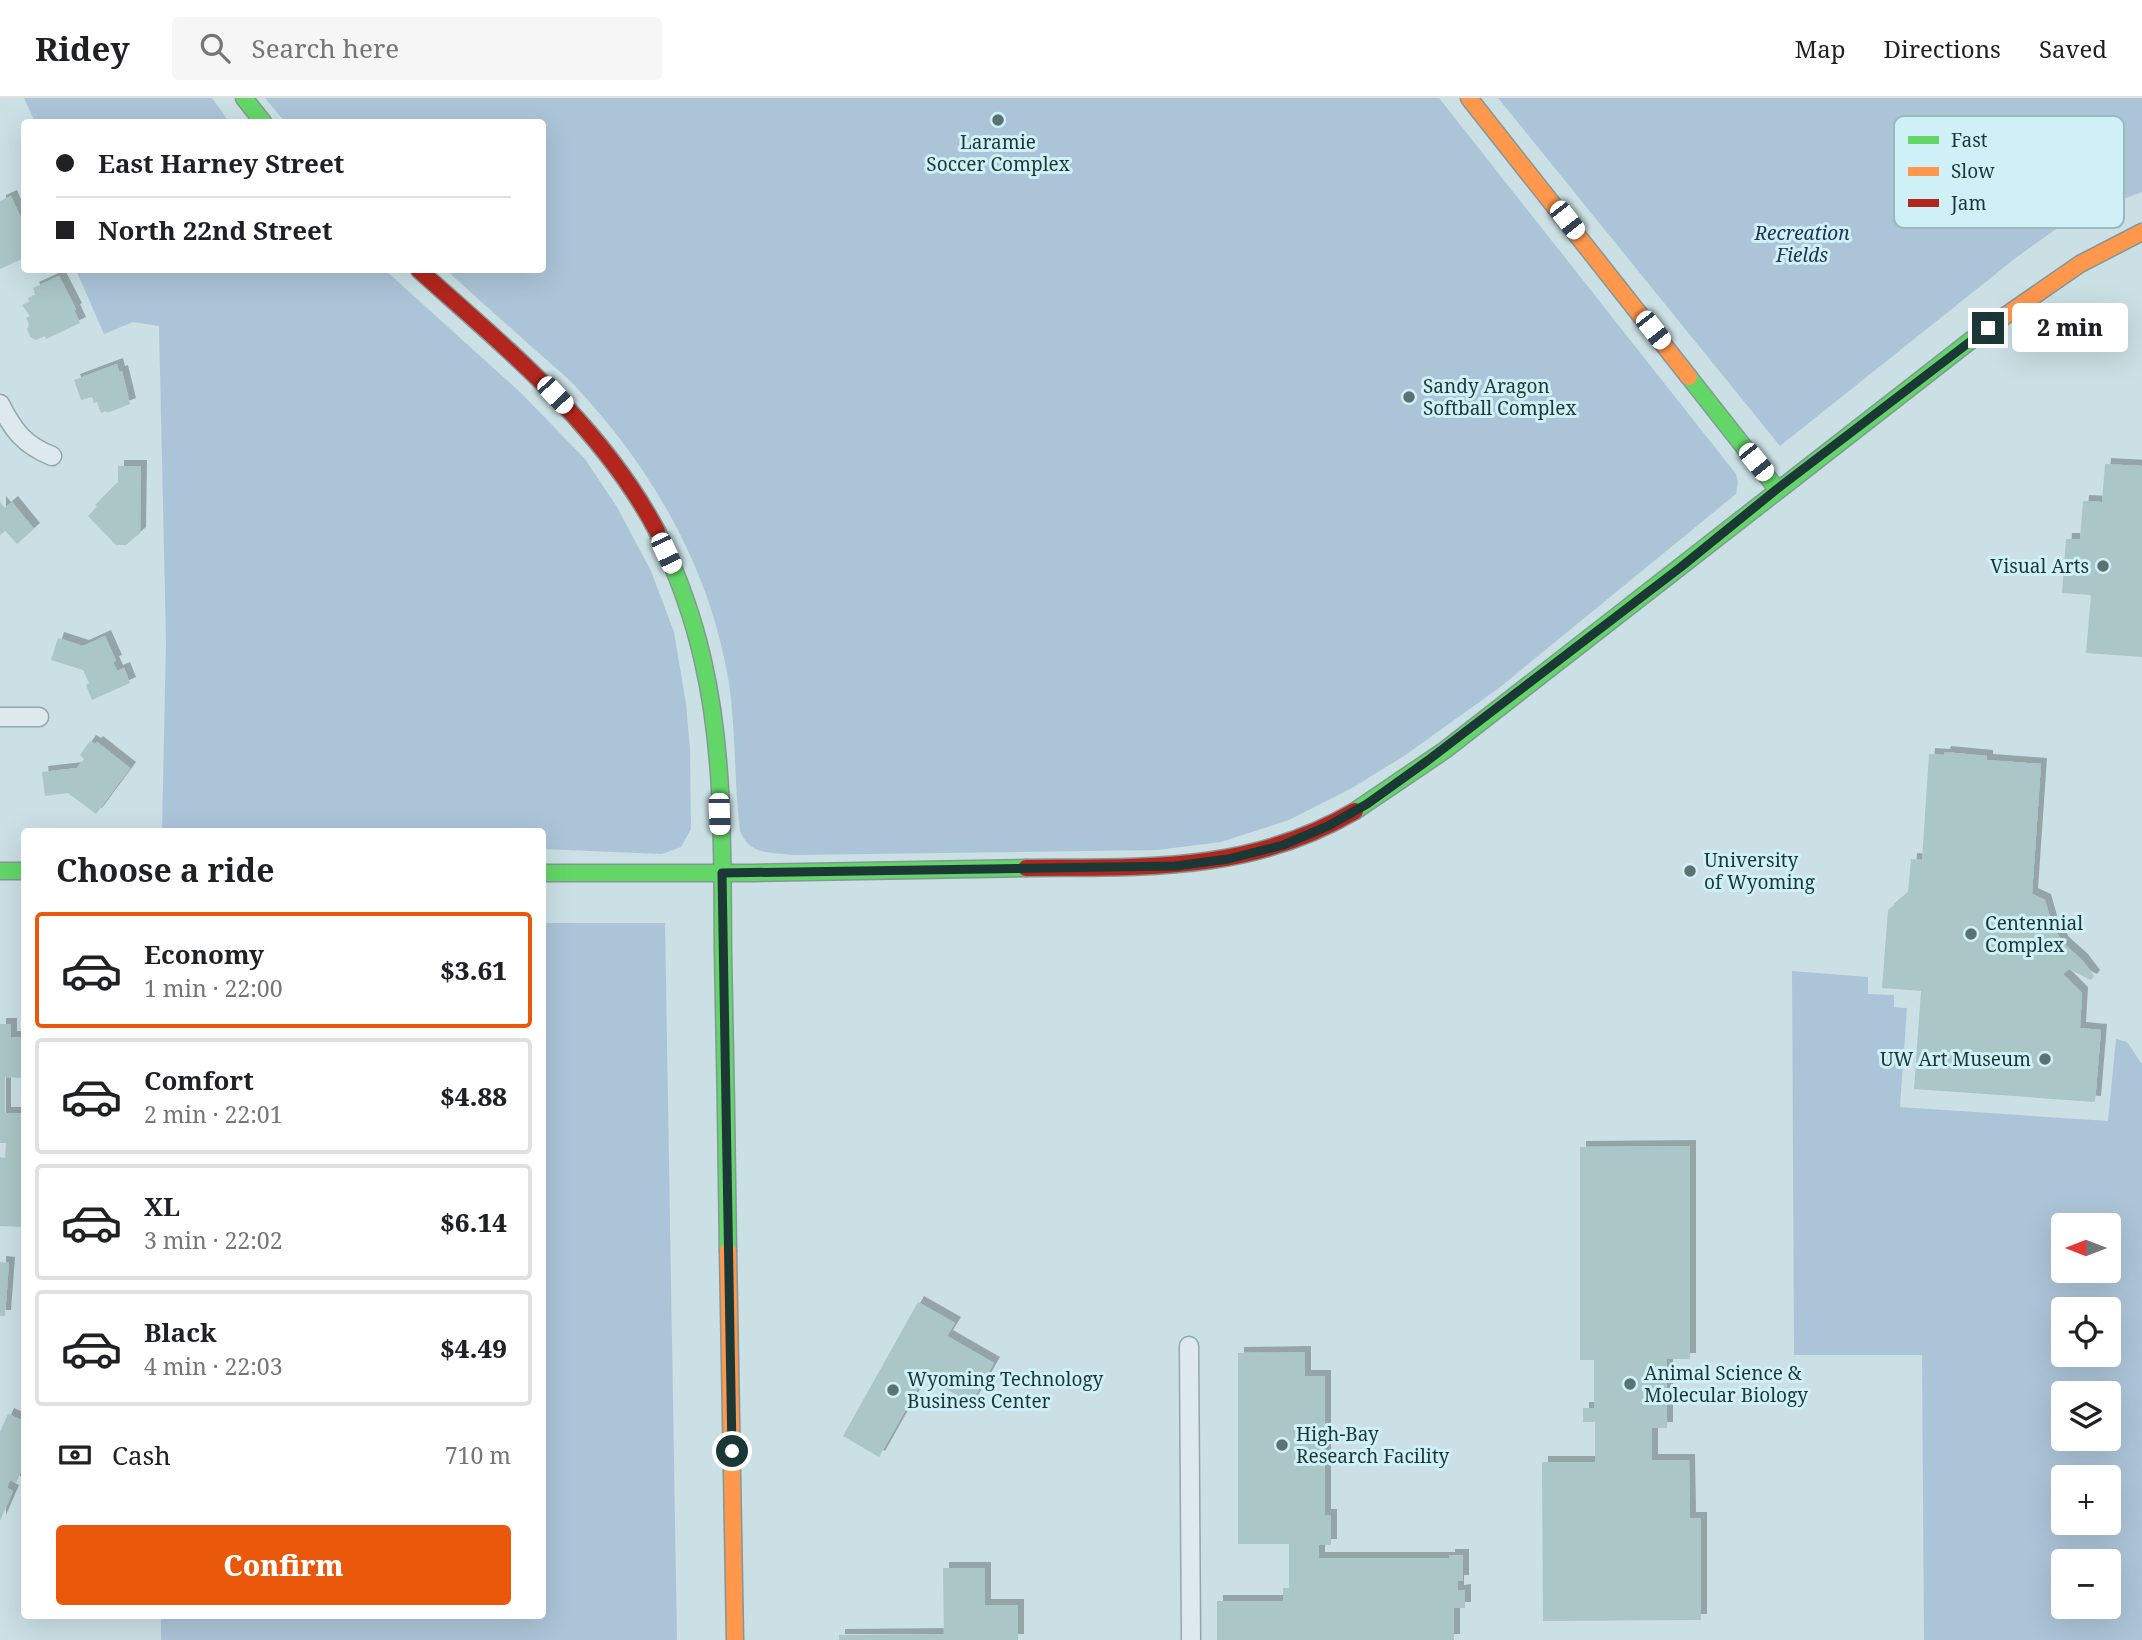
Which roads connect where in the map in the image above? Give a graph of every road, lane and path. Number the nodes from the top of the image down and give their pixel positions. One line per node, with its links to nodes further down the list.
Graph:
1 (244, 98): 3 (street)
2 (1469, 98): 8 (street)
3 (261, 119)
4 (2142, 232): 8 (street)
5 (422, 273): 14 (street)
6 (0, 404): 7 (street)
7 (52, 456)
8 (1777, 489): 14 (street)
9 (0, 717): 10 (street)
10 (39, 717)
11 (0, 871): 12 (street)
12 (21, 871)
13 (546, 873): 14 (street)
14 (722, 873): 16 (street)
15 (1189, 1346): 17 (street)
16 (735, 1640)
17 (1192, 1640)

